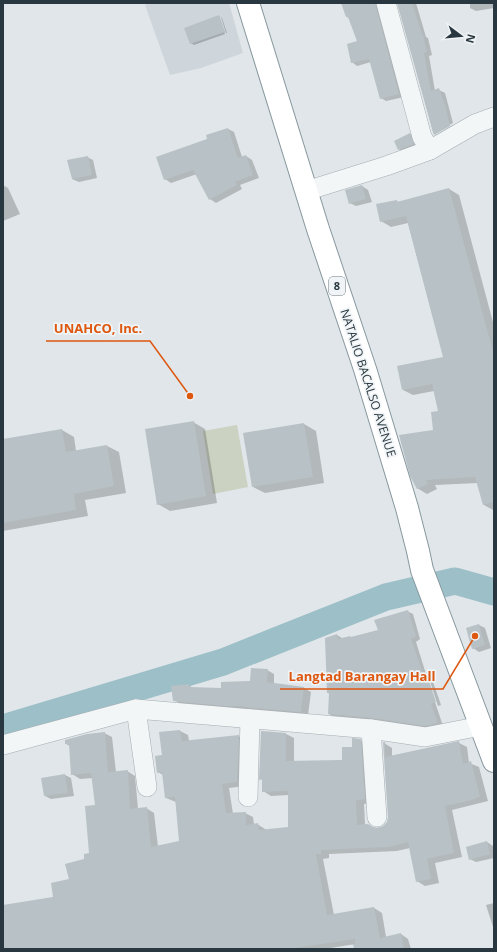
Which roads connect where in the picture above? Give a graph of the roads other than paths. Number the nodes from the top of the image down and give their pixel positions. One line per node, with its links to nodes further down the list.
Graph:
1 (248, 3): 5 (highway, NATALIO BACALSO AVENUE / 8)
2 (386, 3): 4 (street)
3 (494, 117): 4 (street)
4 (430, 150): 5 (street)
5 (306, 190): 8 (highway, NATALIO BACALSO AVENUE / 8)
6 (136, 709): 7 (street); 10 (street); 12 (street)
7 (250, 719): 9 (street); 13 (street)
8 (481, 726): 9 (street); 11 (highway, NATALIO BACALSO AVENUE / 8)
9 (371, 729): 14 (street)
10 (3, 745)
11 (494, 761)
12 (147, 787)
13 (248, 797)
14 (377, 817)

